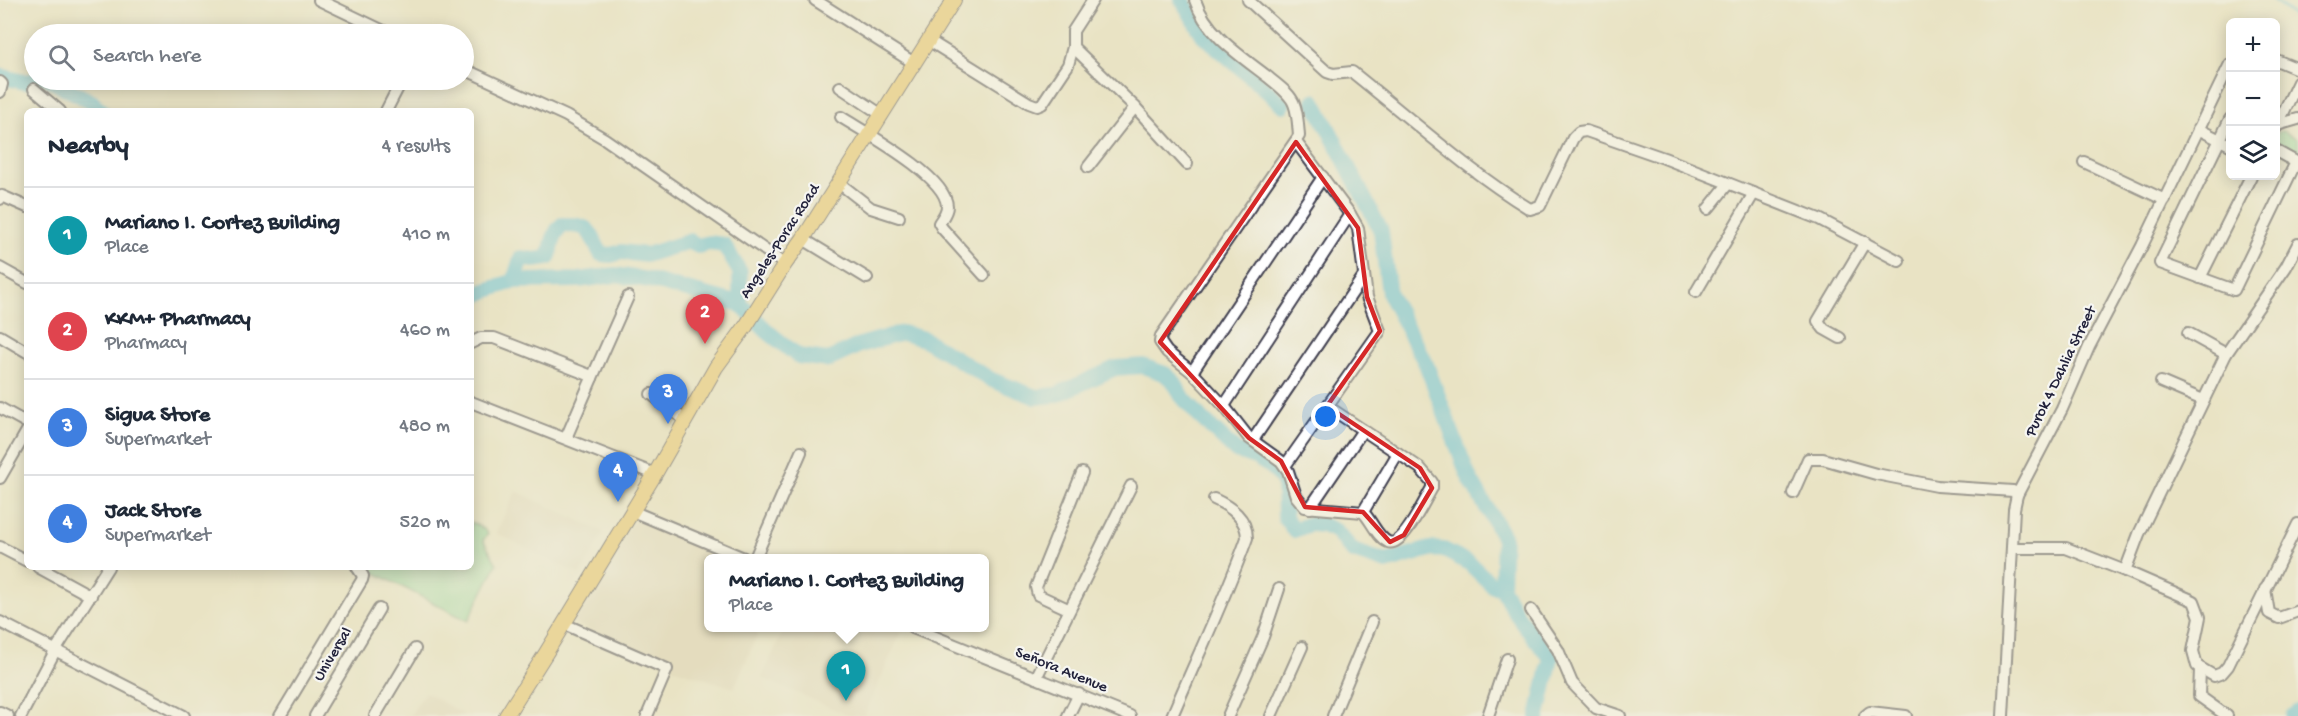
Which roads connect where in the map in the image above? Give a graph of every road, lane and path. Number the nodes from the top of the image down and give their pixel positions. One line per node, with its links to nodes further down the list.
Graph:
1 (319, 0): 7 (street)
2 (815, 0): 11 (street)
3 (954, 0): 8 (main road, Angeles-Porac Road)
4 (1093, 0): 9 (street)
5 (1195, 0): 31 (street)
6 (1248, 0): 40 (street)
7 (369, 24)
8 (928, 40): 9 (street); 11 (main road, Angeles-Porac Road)
9 (1073, 47): 21 (street)
10 (2280, 62): 12 (street)
11 (914, 63): 24 (main road, Angeles-Porac Road)
12 (2298, 69)
13 (2226, 72): 29 (street, Purok 4 Dahlia Street)
14 (474, 74): 52 (street)
15 (0, 82): 20 (street)
16 (2298, 82): 26 (street)
17 (840, 87): 24 (street)
18 (35, 90): 22 (street)
19 (397, 90): 23 (street)
20 (0, 92)
21 (1135, 107): 35 (street); 36 (street)
22 (56, 108)
23 (388, 108)
24 (882, 115): 30 (main road, Angeles-Porac Road)
25 (841, 117): 30 (street)
26 (2280, 118)
27 (2298, 119): 28 (street)
28 (2280, 125)
29 (2198, 129): 32 (street); 43 (street, Purok 4 Dahlia Street)
30 (869, 135): 39 (main road, Angeles-Porac Road); 54 (street)
31 (1296, 142): 37 (street); 67 (street)
32 (2226, 142): 57 (street)
33 (2280, 153): 57 (street)
34 (2084, 162): 43 (street)
35 (1187, 164)
36 (1088, 167)
37 (1323, 177): 46 (street); 67 (street)
38 (2248, 180): 57 (street)
39 (839, 183): 47 (street); 48 (main road, Angeles-Porac Road)
40 (1728, 184): 41 (street); 45 (street)
41 (1754, 193): 49 (street); 59 (street)
42 (0, 200): 44 (street)
43 (2165, 200): 90 (street, Purok 4 Dahlia Street)
44 (24, 206)
45 (1708, 208)
46 (1350, 214): 55 (street); 73 (street)
47 (898, 217)
48 (803, 239): 52 (main road, Angeles-Porac Road); 56 (street)
49 (1865, 242): 51 (street); 63 (street)
50 (2298, 244): 66 (street)
51 (1899, 261)
52 (785, 264): 76 (main road, Angeles-Porac Road)
53 (0, 268): 58 (street)
54 (984, 275)
55 (1363, 276): 74 (street); 81 (street)
56 (867, 278)
57 (2200, 278)
58 (24, 281)
59 (1696, 292)
60 (628, 297): 68 (street)
61 (2188, 333): 66 (street)
62 (0, 336): 65 (street)
63 (1840, 338)
64 (474, 342): 68 (street)
65 (24, 350)
66 (2226, 354): 71 (street)
67 (1192, 372): 73 (street)
68 (592, 378): 80 (street)
69 (2161, 382): 71 (street)
70 (651, 394): 76 (street)
71 (2203, 400): 104 (street)
72 (474, 403): 80 (street)
73 (1224, 406): 81 (street)
74 (1327, 406): 78 (street); 84 (street)
75 (0, 408): 77 (street)
76 (684, 420): 86 (main road, Angeles-Porac Road)
77 (24, 421)
78 (1363, 430): 83 (street); 92 (street)
79 (24, 436): 87 (street)
80 (566, 438): 86 (street)
81 (1253, 440): 84 (street)
82 (801, 452): 99 (street)
83 (1398, 453): 94 (street); 94 (street)
84 (1285, 466): 92 (street)
85 (1082, 473): 109 (street)
86 (655, 474): 93 (main road, Angeles-Porac Road)
87 (0, 477)
88 (1131, 486): 109 (street)
89 (1793, 493): 90 (street)
90 (2017, 495): 97 (street, Purok 4 Dahlia Street)
91 (1214, 499): 135 (street)
92 (1310, 508): 94 (street)
93 (632, 511): 98 (street); 114 (main road, Angeles-Porac Road)
94 (1363, 512)
95 (2298, 524): 106 (street)
96 (0, 547): 100 (street)
97 (2013, 548): 104 (street); 142 (street, Purok 4 Dahlia Street)
98 (734, 554)
99 (757, 554)
100 (24, 559)
101 (43, 570): 107 (street)
102 (106, 570): 107 (street)
103 (359, 570): 128 (street)
104 (2125, 571): 120 (street)
105 (1279, 589): 124 (street)
106 (2265, 589): 111 (street); 120 (street)
107 (91, 596): 118 (street)
108 (379, 609): 129 (street, Universal)
109 (1068, 609): 121 (street)
110 (1531, 610): 139 (street)
111 (2298, 611)
112 (0, 622): 118 (street)
113 (1372, 622): 137 (street)
114 (564, 624): 131 (main road, Angeles-Porac Road); 132 (street)
115 (925, 632): 121 (street, Señora Avenue)
116 (1302, 646): 136 (street)
117 (415, 649): 130 (street)
118 (55, 651): 126 (street); 127 (street)
119 (1507, 659): 138 (street)
120 (2200, 669): 143 (street)
121 (1036, 678): 122 (street, Señora Avenue)
122 (1079, 694): 133 (street); 134 (street, Señora Avenue)
123 (0, 712): 125 (street)
124 (1231, 715)
125 (8, 716)
126 (21, 716)
127 (184, 716)
128 (280, 716)
129 (315, 716)
130 (375, 716)
131 (506, 716)
132 (648, 716)
133 (1068, 716)
134 (1130, 716)
135 (1172, 716)
136 (1271, 716)
137 (1333, 716)
138 (1488, 716)
139 (1620, 716)
140 (1865, 716): 141 (street)
141 (1906, 716)
142 (2004, 716)
143 (2227, 716)

